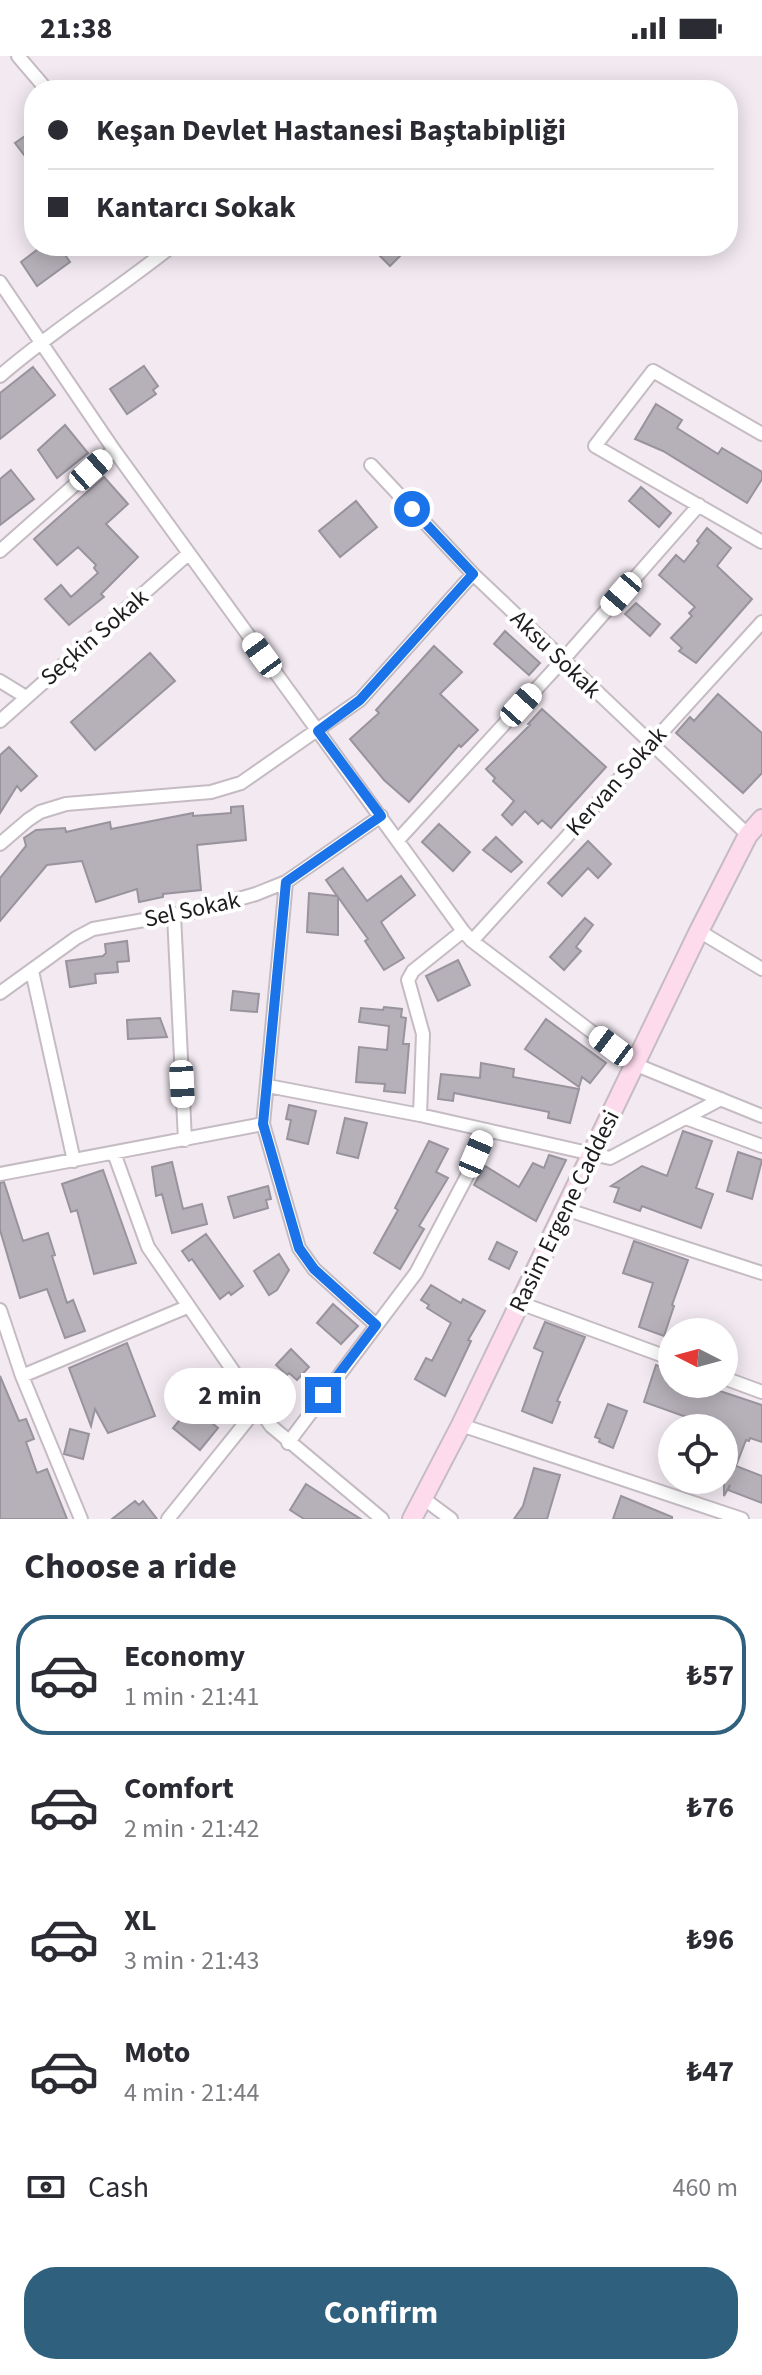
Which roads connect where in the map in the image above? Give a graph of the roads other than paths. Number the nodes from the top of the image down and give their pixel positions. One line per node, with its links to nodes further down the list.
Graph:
1 (18, 56): 2 (street)
2 (38, 80)
3 (159, 256): 5 (street)
4 (0, 282): 5 (street)
5 (40, 341): 6 (street); 8 (street)
6 (0, 376)
7 (762, 434): 10 (street)
8 (114, 450): 12 (street); 13 (street)
9 (371, 465): 14 (street, Aksu Sokak)
10 (699, 505): 11 (street); 16 (street)
11 (762, 542)
12 (0, 551)
13 (188, 554): 18 (street, Seçkin Sokak); 20 (street)
14 (473, 574): 16 (street, Aksu Sokak); 20 (street)
15 (762, 622): 21 (street, Kervan Sokak)
16 (562, 661): 21 (street, Aksu Sokak); 25 (street)
17 (0, 681): 18 (street)
18 (26, 697): 19 (street, Seçkin Sokak)
19 (0, 721)
20 (318, 731): 22 (street); 26 (street)
21 (649, 745): 24 (street, Aksu Sokak); 30 (street, Kervan Sokak)
22 (381, 816): 25 (street); 27 (street, Sel Sokak)
23 (762, 819): 24 (main road, Rasim Ergene Caddesi)
24 (748, 835): 29 (main road, Rasim Ergene Caddesi)
25 (398, 840): 30 (street)
26 (0, 844)
27 (286, 882): 28 (street, Sel Sokak); 35 (street)
28 (174, 915): 32 (street, Sel Sokak); 42 (street)
29 (699, 931): 31 (street); 34 (main road, Rasim Ergene Caddesi)
30 (467, 936): 34 (street); 37 (street, Kervan Sokak)
31 (762, 969)
32 (32, 971): 33 (street, Sel Sokak); 46 (street)
33 (0, 993)
34 (634, 1064): 36 (street); 45 (main road, Rasim Ergene Caddesi)
35 (268, 1086): 37 (street); 40 (street)
36 (721, 1099): 38 (street); 39 (street)
37 (420, 1115): 41 (street)
38 (762, 1116)
39 (686, 1118): 43 (street); 45 (street)
40 (263, 1124): 42 (street); 53 (street)
41 (487, 1130): 45 (street); 53 (street)
42 (185, 1140): 44 (street)
43 (762, 1146)
44 (114, 1153): 46 (street); 51 (street)
45 (591, 1155): 48 (main road, Rasim Ergene Caddesi)
46 (74, 1161): 47 (street)
47 (0, 1174)
48 (565, 1209): 49 (street); 50 (main road, Rasim Ergene Caddesi)
49 (762, 1273)
50 (520, 1303): 54 (street); 59 (main road, Rasim Ergene Caddesi)
51 (187, 1307): 55 (street); 58 (street)
52 (0, 1310): 55 (street)
53 (376, 1325): 60 (street)
54 (658, 1354)
55 (22, 1376): 63 (street)
56 (738, 1383): 57 (street)
57 (762, 1392)
58 (258, 1407): 60 (street); 62 (street)
59 (461, 1425): 61 (main road, Rasim Ergene Caddesi); 67 (street)
60 (288, 1443): 64 (street)
61 (424, 1499): 65 (main road, Rasim Ergene Caddesi); 66 (street)
62 (170, 1518)
63 (81, 1519)
64 (382, 1519)
65 (412, 1519)
66 (451, 1519)
67 (742, 1519)

